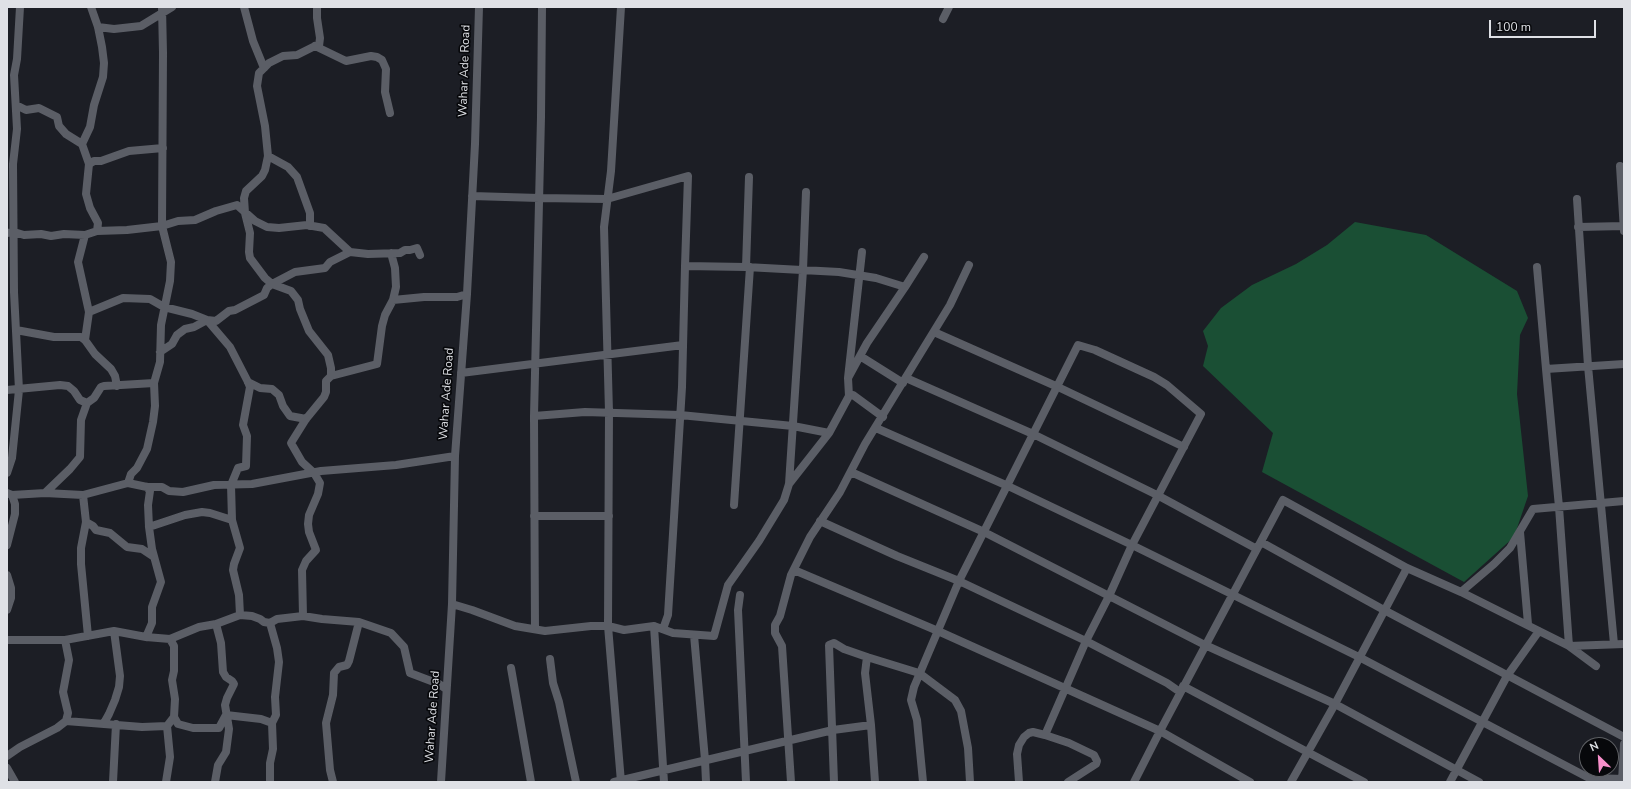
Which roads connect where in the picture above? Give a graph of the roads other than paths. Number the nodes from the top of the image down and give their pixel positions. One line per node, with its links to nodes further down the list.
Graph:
1 (20, 7): 15 (street)
2 (91, 7): 12 (street)
3 (172, 7): 10 (street)
4 (244, 7): 14 (street)
5 (317, 7): 13 (street)
6 (479, 7): 24 (street, Wahar Ade Road)
7 (542, 7): 25 (street)
8 (621, 7): 26 (street)
9 (949, 7): 11 (street)
10 (162, 9): 12 (street); 18 (street)
11 (943, 19)
12 (98, 27): 17 (street)
13 (315, 46): 14 (street); 16 (street)
14 (264, 68): 19 (street)
15 (16, 104): 17 (street); 35 (street)
16 (390, 113)
17 (82, 144): 20 (street)
18 (163, 148): 20 (street); 29 (street)
19 (268, 156): 28 (street); 30 (street)
20 (89, 164): 33 (street)
21 (1620, 166): 31 (street)
22 (749, 177): 44 (street)
23 (806, 192): 46 (street)
24 (472, 196): 25 (street); 50 (street, Wahar Ade Road)
25 (539, 198): 26 (street); 62 (street)
26 (608, 198): 43 (street); 60 (street)
27 (1576, 199): 32 (street)
28 (245, 212): 29 (street); 30 (street); 48 (street)
29 (162, 226): 33 (street); 52 (street)
30 (310, 226): 37 (street)
31 (1624, 226): 32 (street); 34 (street)
32 (1578, 227): 64 (street)
33 (97, 231): 36 (street)
34 (1624, 231)
35 (10, 232): 36 (street); 55 (street)
36 (85, 235): 53 (street)
37 (350, 252): 39 (street); 48 (street)
38 (862, 252): 47 (street)
39 (391, 253): 40 (street); 51 (street)
40 (420, 255)
41 (924, 257): 49 (street)
42 (969, 265): 56 (street)
43 (685, 266): 44 (street); 58 (street)
44 (748, 267): 46 (street); 83 (street)
45 (1537, 268): 65 (street)
46 (803, 270): 47 (street); 84 (street)
47 (860, 276): 49 (street); 68 (street)
48 (272, 284): 54 (street); 67 (street)
49 (905, 287): 61 (street)
50 (467, 294): 51 (street); 66 (street, Wahar Ade Road)
51 (393, 300): 67 (street)
52 (164, 307): 53 (street); 54 (street); 59 (street)
53 (89, 312): 57 (street)
54 (207, 320): 59 (street); 70 (street)
55 (16, 330): 57 (street); 75 (street)
56 (934, 332): 69 (street); 73 (street)
57 (85, 340): 72 (street)
58 (683, 345): 60 (street); 79 (street)
59 (160, 352): 71 (street)
60 (607, 355): 62 (street); 78 (street)
61 (860, 356): 68 (street); 69 (street)
62 (535, 364): 66 (street); 80 (street)
63 (1624, 364): 64 (street)
64 (1588, 366): 65 (street); 103 (street)
65 (1546, 369): 105 (street)
66 (461, 373): 89 (street, Wahar Ade Road)
67 (331, 376): 82 (street)
68 (848, 378): 76 (street)
69 (905, 381): 81 (street); 87 (street)
70 (248, 382): 82 (street); 95 (street)
71 (154, 383): 72 (street); 93 (street)
72 (118, 386): 77 (street)
73 (1058, 387): 87 (street); 88 (street); 88 (street)
74 (7, 390): 75 (street)
75 (19, 390): 77 (street); 91 (street)
76 (849, 396): 81 (street); 86 (street)
77 (87, 402): 98 (street)
78 (609, 412): 79 (street); 80 (street); 107 (street)
79 (680, 415): 83 (street); 139 (street)
80 (534, 416): 106 (street)
81 (883, 416): 85 (street)
82 (306, 419): 92 (street)
83 (740, 421): 84 (street); 104 (street)
84 (793, 426): 86 (street); 94 (street)
85 (876, 428): 90 (street); 96 (street)
86 (830, 433): 94 (street)
87 (1033, 434): 96 (street); 100 (street)
88 (1184, 447): 100 (street)
89 (454, 456): 92 (street); 127 (street, Wahar Ade Road)
90 (851, 472): 109 (street); 112 (street)
91 (7, 473)
92 (314, 473): 95 (street); 131 (street)
93 (128, 483): 97 (street); 101 (street)
94 (789, 484): 144 (street)
95 (231, 485): 97 (street); 108 (street)
96 (1008, 486): 112 (street); 116 (street)
97 (147, 487): 111 (street)
98 (45, 493): 99 (street); 101 (street)
99 (10, 494): 115 (street)
100 (1157, 495): 116 (street); 117 (street)
101 (83, 496): 110 (street)
102 (1624, 502): 103 (street)
103 (1601, 504): 105 (street); 150 (street)
104 (734, 505)
105 (1560, 507): 113 (street); 153 (street)
106 (534, 516): 107 (street); 138 (street)
107 (608, 516): 136 (street)
108 (232, 520): 111 (street); 130 (street)
109 (820, 521): 120 (street); 122 (street)
110 (86, 522): 118 (street); 143 (street)
111 (148, 527): 118 (street)
112 (984, 532): 122 (street); 125 (street)
113 (1520, 532): 123 (street); 135 (street)
114 (1261, 542): 117 (street); 119 (street); 129 (street)
115 (7, 545)
116 (1132, 545): 125 (street); 126 (street)
117 (1257, 549): 126 (street)
118 (155, 557): 145 (street)
119 (1407, 568): 123 (street); 129 (street)
120 (794, 570): 141 (street); 178 (street)
121 (7, 574): 128 (street)
122 (959, 581): 141 (street); 149 (street)
123 (1461, 592): 135 (street)
124 (740, 595): 180 (street)
125 (1109, 596): 149 (street); 152 (street)
126 (1232, 596): 152 (street); 155 (street)
127 (452, 604): 138 (street); 162 (street, Wahar Ade Road)
128 (7, 610)
129 (1384, 610): 155 (street); 160 (street)
130 (240, 615): 133 (street); 134 (street)
131 (303, 616): 132 (street); 133 (street)
132 (359, 622): 162 (street); 196 (street)
133 (270, 623): 170 (street)
134 (216, 624): 146 (street); 165 (street)
135 (1528, 624): 142 (street)
136 (608, 626): 137 (street); 138 (street); 189 (street)
137 (654, 626): 139 (street); 185 (street)
138 (535, 629)
139 (664, 630): 144 (street)
140 (114, 631): 143 (street); 145 (street); 169 (street)
141 (938, 631): 159 (street); 161 (street)
142 (1539, 631): 153 (street); 160 (street)
143 (88, 636): 148 (street)
144 (694, 636): 183 (street)
145 (146, 637): 146 (street)
146 (170, 639): 166 (street)
147 (7, 640): 148 (street)
148 (65, 640): 167 (street)
149 (1086, 641): 161 (street); 163 (street)
150 (1614, 644): 151 (street); 153 (street)
151 (1624, 644)
152 (1205, 645): 163 (street); 164 (street)
153 (1569, 646): 157 (street)
154 (866, 657): 159 (street); 172 (street); 174 (street)
155 (1359, 657): 164 (street); 168 (street)
156 (550, 659): 199 (street)
157 (1596, 666)
158 (511, 668): 198 (street)
159 (919, 673): 206 (street); 207 (street)
160 (1507, 676): 168 (street); 177 (street)
161 (1066, 688): 175 (street); 176 (street)
162 (446, 689): 197 (street, Wahar Ade Road)
163 (1182, 689): 175 (street); 181 (street)
164 (1335, 704): 181 (street); 186 (street)
165 (226, 716): 166 (street); 170 (street); 194 (street)
166 (174, 717): 173 (street)
167 (66, 721): 169 (street); 182 (street)
168 (1482, 722): 186 (street); 187 (street)
169 (104, 723): 171 (street)
170 (272, 723): 195 (street)
171 (116, 724): 173 (street); 192 (street)
172 (871, 725): 174 (street); 205 (street)
173 (167, 726): 193 (street)
174 (833, 730): 178 (street); 204 (street)
175 (1160, 731): 190 (street); 210 (street)
176 (1045, 735): 208 (street); 209 (street)
177 (1624, 737)
178 (790, 740): 180 (street); 203 (street)
179 (1624, 744): 188 (street)
180 (744, 750): 183 (street); 202 (street)
181 (1307, 752): 211 (street); 212 (street)
182 (7, 756)
183 (706, 760): 185 (street); 201 (street)
184 (7, 768): 191 (street)
185 (663, 770): 189 (street); 200 (street)
186 (1457, 770): 213 (street); 214 (street)
187 (1588, 780): 188 (street)
188 (1623, 780)
189 (618, 781)
190 (1136, 781)
191 (15, 782)
192 (113, 782)
193 (166, 782)
194 (215, 782)
195 (270, 782)
196 (333, 782)
197 (441, 782)
198 (531, 782)
199 (576, 782)
200 (664, 782)
201 (706, 782)
202 (746, 782)
203 (791, 782)
204 (834, 782)
205 (875, 782)
206 (923, 782)
207 (970, 782)
208 (1019, 782)
209 (1068, 782)
210 (1250, 782)
211 (1291, 782)
212 (1364, 782)
213 (1450, 782)
214 (1479, 782)

